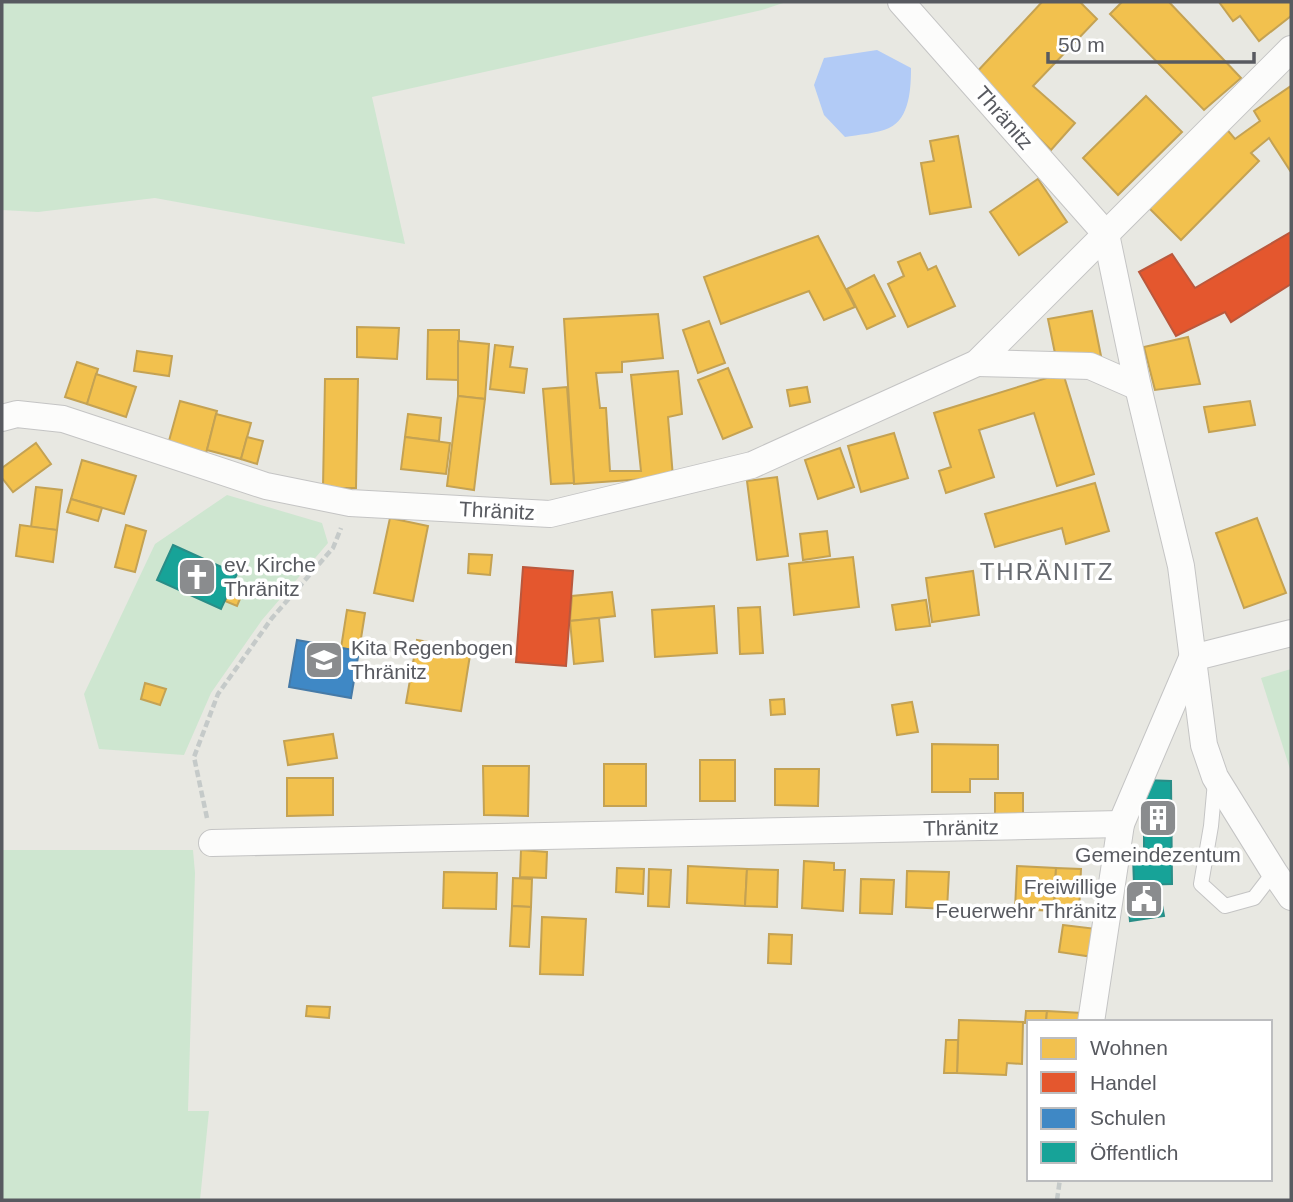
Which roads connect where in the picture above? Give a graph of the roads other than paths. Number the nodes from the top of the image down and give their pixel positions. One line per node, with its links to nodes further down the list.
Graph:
1 (901, 2): 3 (street, Thränitz)
2 (1291, 49): 3 (street, Thränitz)
3 (1106, 234): 4 (street, Thränitz); 5 (street, Thränitz)
4 (977, 363): 5 (street, Thränitz); 6 (street, Thränitz)
5 (1138, 387): 8 (street, Thränitz)
6 (2, 418)
7 (1291, 633): 8 (street)
8 (1192, 658): 9 (street, Thränitz); 10 (street, Thränitz)
9 (1216, 777): 12 (street, Thränitz); 12 (lane)
10 (1121, 824): 11 (street, Thränitz); 14 (street, Thränitz)
11 (212, 843)
12 (1274, 872): 13 (street, Thränitz)
13 (1291, 897)
14 (1091, 1020)

